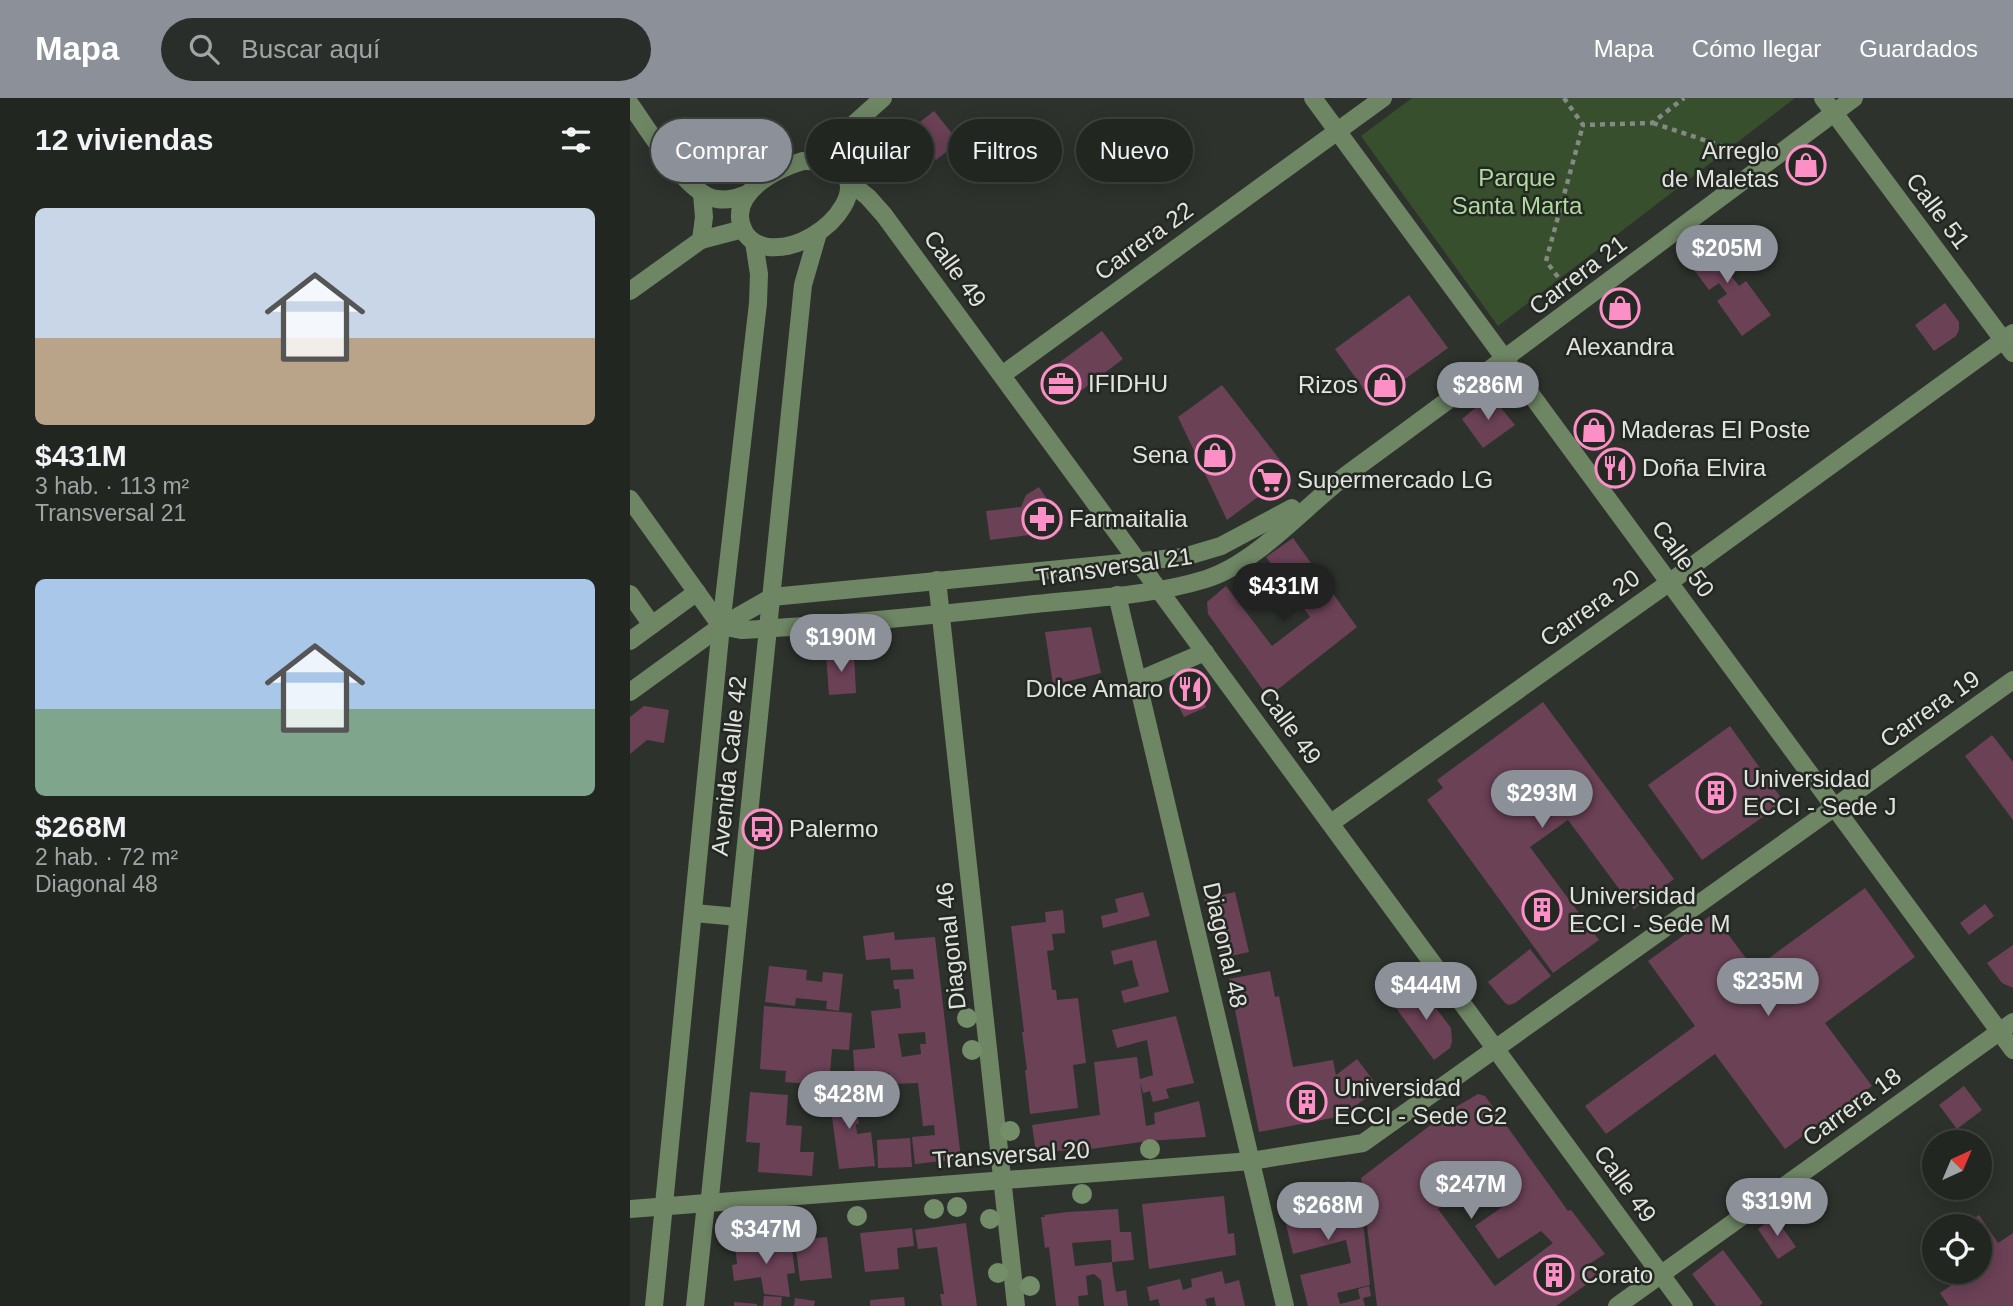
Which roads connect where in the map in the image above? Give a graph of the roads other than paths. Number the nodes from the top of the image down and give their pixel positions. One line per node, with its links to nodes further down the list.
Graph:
1 (883, 98): 7 (street)
2 (1313, 98): 8 (street, Calle 50)
3 (1383, 98): 8 (street, Carrera 22)
4 (1854, 98): 6 (street, Carrera 21)
5 (630, 104): 12 (street)
6 (1829, 106): 17 (street, Calle 51); 18 (street, Carrera 21)
7 (860, 119)
8 (1338, 131): 18 (street, Calle 50); 19 (street, Carrera 22)
9 (806, 161): 11 (street)
10 (849, 182): 13 (street); 19 (street, Calle 49)
11 (749, 193): 12 (street); 14 (street)
12 (702, 194): 15 (street)
13 (818, 233): 14 (street); 29 (street, Avenida Calle 42)
14 (749, 235): 15 (street); 32 (street, Avenida Calle 42)
15 (701, 240): 16 (street)
16 (630, 291)
17 (2010, 342): 24 (street, Carrera 20)
18 (1506, 359): 20 (street, Carrera 21); 24 (street, Calle 50)
19 (1002, 375): 22 (street, Calle 49)
20 (1329, 488): 22 (street, Transversal 21); 25 (street, Transversal 21)
21 (630, 499): 26 (street)
22 (1139, 561): 23 (street, Transversal 21); 25 (street, Calle 49)
23 (937, 580): 29 (street, Transversal 21); 30 (street, Diagonal 46)
24 (1670, 582): 39 (street, Calle 50); 40 (street, Carrera 20)
25 (1160, 590): 28 (street, Transversal 21); 35 (street, Calle 49)
26 (697, 592): 31 (street); 32 (street)
27 (630, 594): 31 (street)
28 (1117, 595): 30 (street, Transversal 21); 37 (street, Diagonal 48)
29 (772, 597): 32 (street); 33 (street, Avenida Calle 42)
30 (940, 614): 33 (street, Transversal 21); 48 (street, Diagonal 46)
31 (652, 625): 34 (street)
32 (721, 626): 33 (street, Transversal 21); 38 (street); 41 (street, Avenida Calle 42)
33 (769, 629): 42 (street, Avenida Calle 42)
34 (630, 641)
35 (1205, 652): 37 (street); 40 (street, Calle 49)
36 (2013, 680): 39 (street, Carrera 19)
37 (1137, 681): 47 (street, Diagonal 48)
38 (630, 692)
39 (1835, 807): 43 (street, Calle 50); 44 (street, Carrera 19)
40 (1331, 823): 44 (street, Calle 49)
41 (694, 913): 42 (street); 50 (street, Avenida Calle 42)
42 (738, 917): 49 (street, Avenida Calle 42)
43 (2006, 1026): 45 (street, Calle 50); 52 (street, Carrera 18)
44 (1496, 1048): 46 (street, Carrera 19); 52 (street, Calle 49)
45 (2013, 1050)
46 (1363, 1143): 47 (street, Transversal 20)
47 (1251, 1161): 48 (street, Transversal 20); 56 (street, Diagonal 48)
48 (1002, 1181): 49 (street, Transversal 20); 55 (street, Diagonal 46)
49 (706, 1203): 50 (street, Transversal 20); 54 (street, Avenida Calle 42)
50 (663, 1206): 51 (street, Transversal 20); 53 (street, Avenida Calle 42)
51 (630, 1209)
52 (1661, 1275): 57 (street, Carrera 18); 58 (street, Calle 49)
53 (654, 1306)
54 (695, 1306)
55 (1016, 1306)
56 (1285, 1306)
57 (1617, 1306)
58 (1684, 1306)

